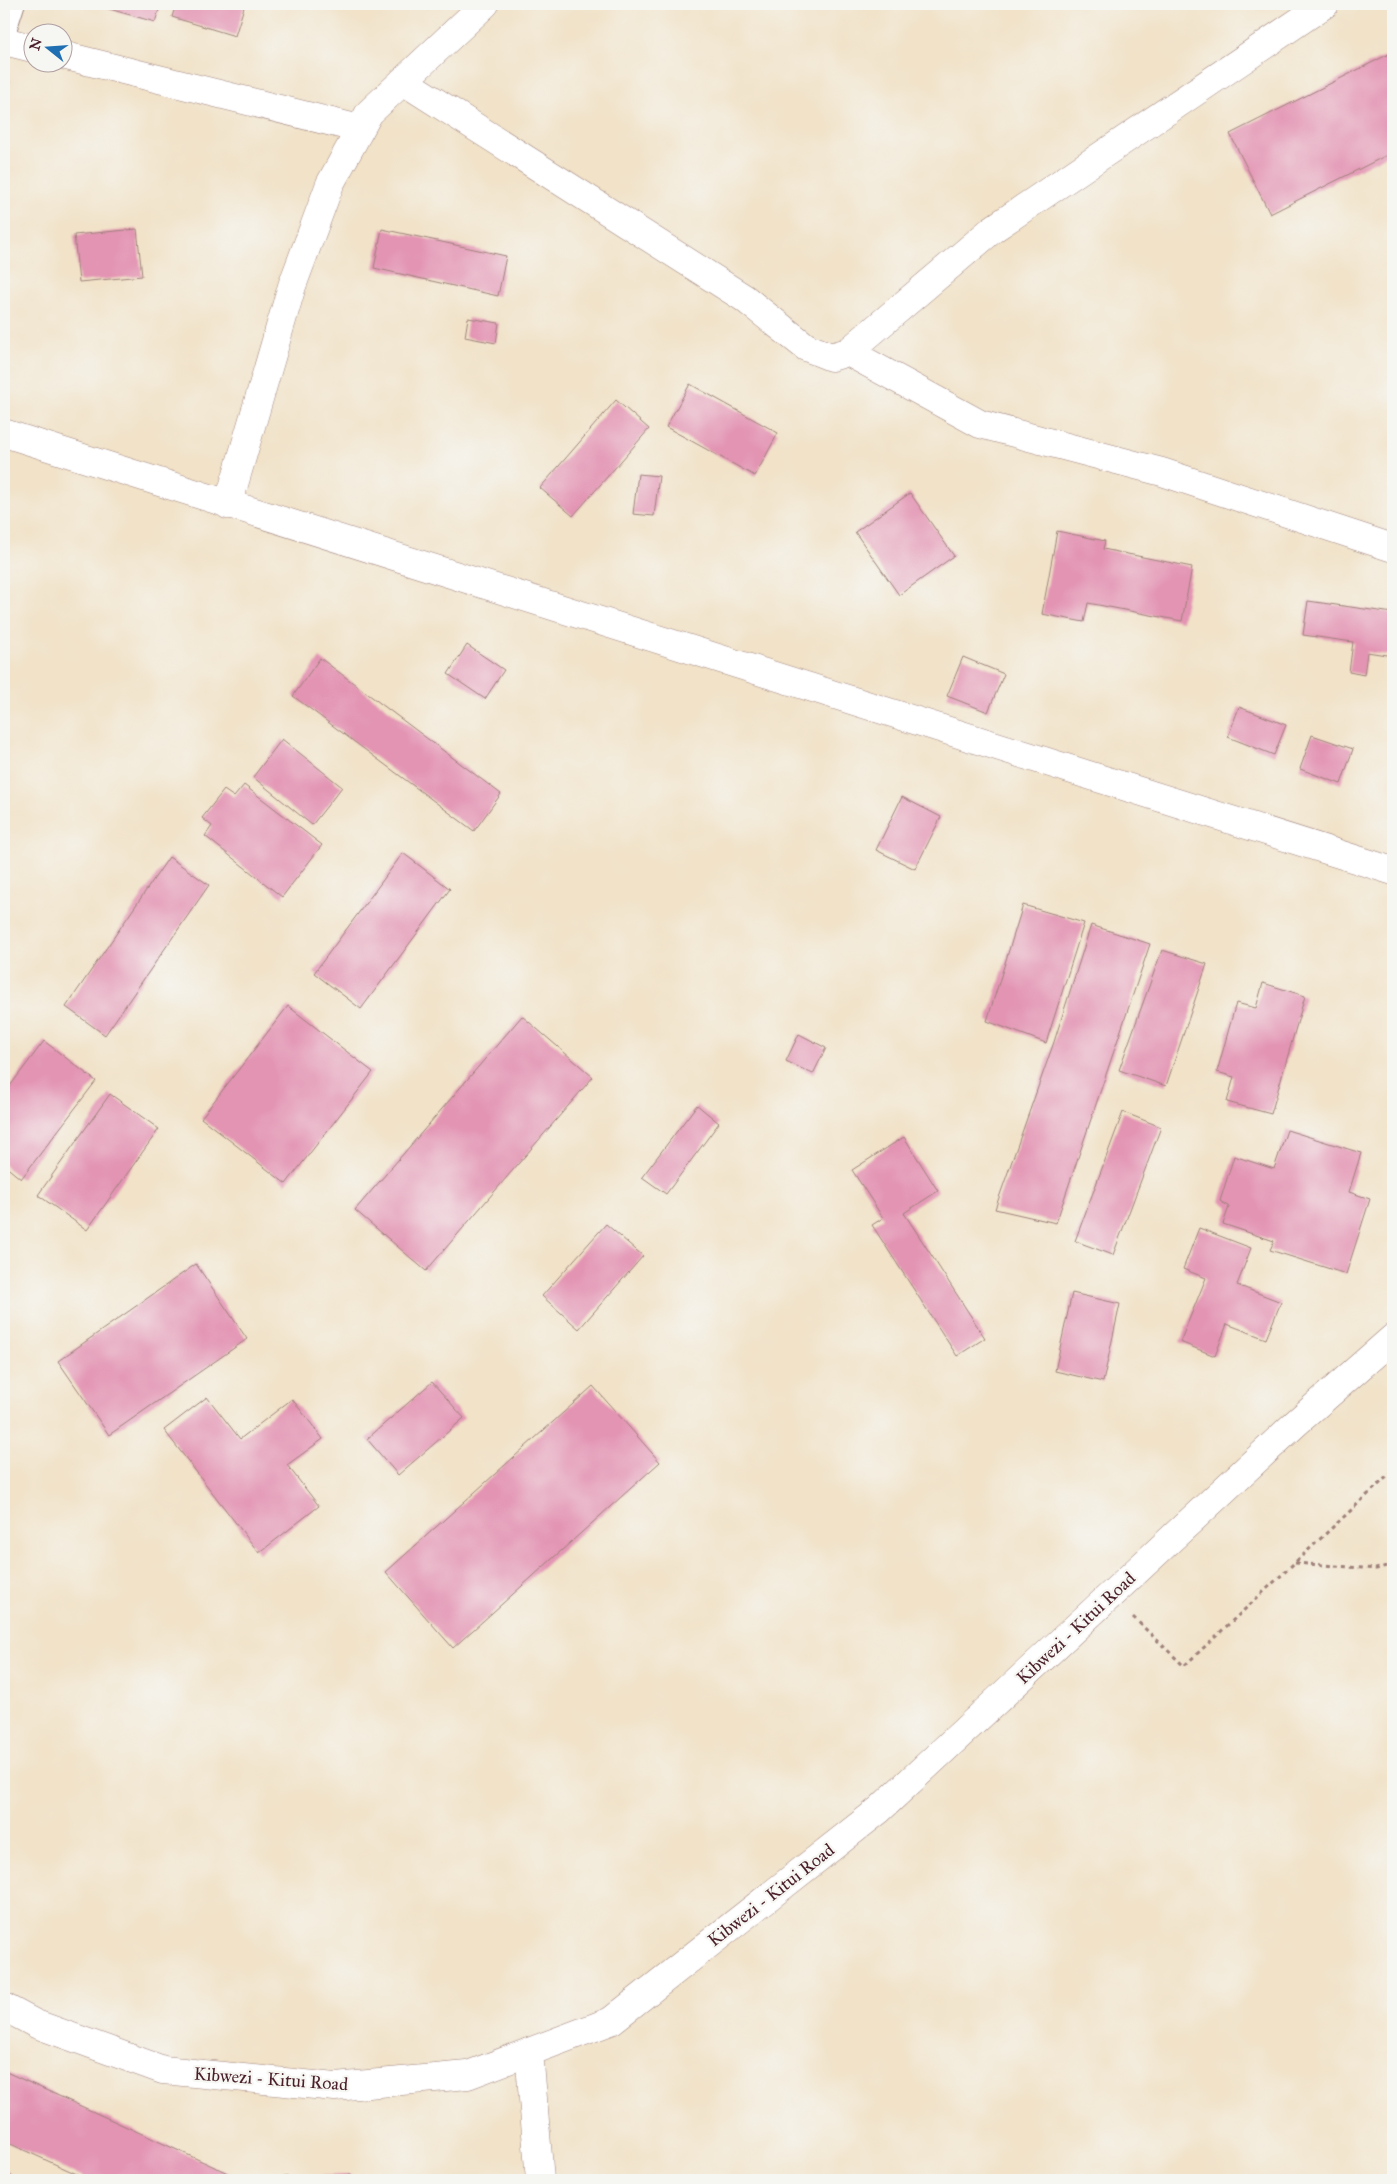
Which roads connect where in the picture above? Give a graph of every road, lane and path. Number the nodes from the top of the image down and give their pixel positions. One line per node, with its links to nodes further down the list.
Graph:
1 (15, 4): 4 (lane)
2 (485, 4): 7 (street)
3 (1325, 4): 9 (street)
4 (4, 40): 5 (street)
5 (22, 45)
6 (72, 57): 8 (street)
7 (403, 82): 8 (street); 9 (street)
8 (360, 129): 11 (street)
9 (848, 352): 12 (street)
10 (4, 433): 11 (street)
11 (228, 505): 13 (street)
12 (1393, 548)
13 (1393, 871)
14 (1393, 1338): 18 (street, Kibwezi - Kitui Road)
15 (1393, 1471): 16 (path)
16 (1294, 1563): 17 (path); 18 (path)
17 (1393, 1564)
18 (1111, 1595): 20 (street, Kibwezi - Kitui Road)
19 (4, 2007): 20 (street, Kibwezi - Kitui Road)
20 (530, 2052): 21 (street)
21 (540, 2180)

